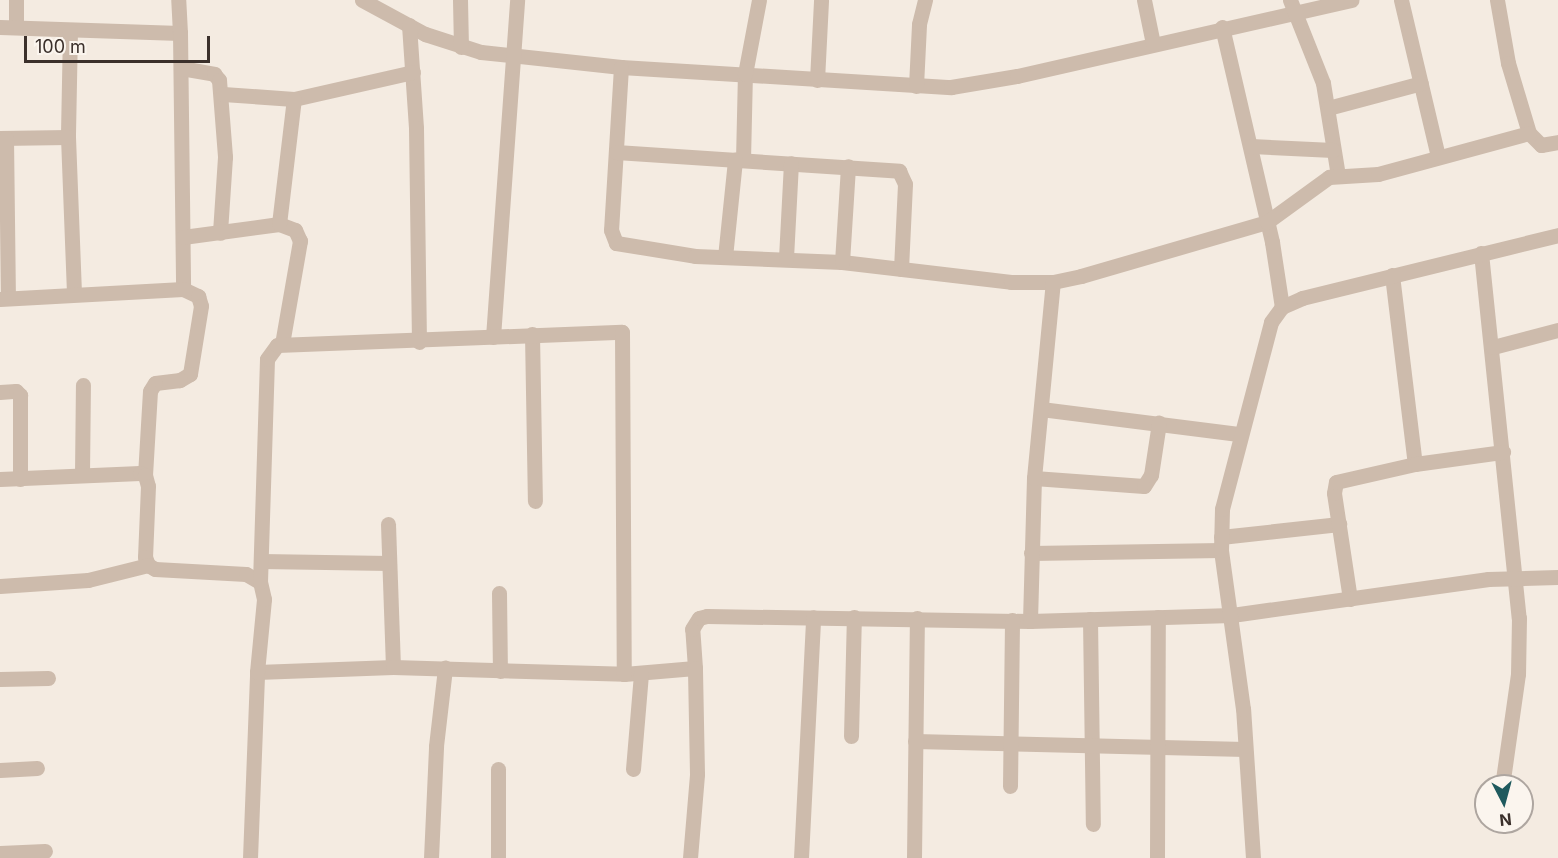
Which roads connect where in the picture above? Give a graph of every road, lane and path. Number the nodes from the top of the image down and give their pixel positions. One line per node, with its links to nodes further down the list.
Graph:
1 (16, 0): 16 (street)
2 (178, 0): 19 (street)
3 (362, 0): 14 (street)
4 (460, 0): 21 (street)
5 (517, 0): 22 (street)
6 (759, 0): 26 (street)
7 (821, 0): 27 (street)
8 (925, 0): 29 (street)
9 (1144, 0): 20 (street)
10 (1351, 0): 13 (street)
11 (1401, 0): 28 (street)
12 (1497, 0): 33 (street)
13 (1291, 6): 17 (street); 32 (street)
14 (409, 25): 21 (street); 25 (street)
15 (0, 27): 16 (street)
16 (16, 27): 18 (street)
17 (1222, 27): 20 (street); 37 (street)
18 (70, 30): 19 (street); 34 (street)
19 (180, 33): 24 (street)
20 (1152, 44): 29 (street)
21 (461, 47): 22 (street)
22 (513, 56): 23 (street); 63 (street)
23 (621, 67): 26 (street); 39 (street)
24 (181, 68): 30 (street); 49 (street)
25 (413, 72): 31 (street); 64 (street)
26 (745, 74): 27 (street); 41 (street)
27 (817, 80): 29 (street)
28 (1421, 83): 32 (street); 40 (street)
29 (916, 86)
30 (222, 94): 31 (street); 47 (street)
31 (294, 99): 46 (street)
32 (1328, 108): 38 (street)
33 (1529, 133): 36 (street); 40 (street)
34 (68, 137): 35 (street); 58 (street)
35 (3, 138): 59 (street)
36 (1558, 142)
37 (1251, 146): 38 (street); 45 (street)
38 (1334, 150): 44 (street)
39 (616, 152): 41 (street); 51 (street)
40 (1438, 156): 44 (street)
41 (739, 160): 42 (street); 51 (street)
42 (791, 163): 43 (street); 52 (street)
43 (848, 166): 53 (street); 54 (street)
44 (1338, 176): 45 (street)
45 (1267, 222): 56 (street); 60 (street)
46 (279, 224): 47 (street); 65 (street)
47 (220, 233): 49 (street)
48 (1558, 235): 50 (street)
49 (183, 237): 57 (street)
50 (1481, 253): 55 (street); 66 (street)
51 (725, 257): 52 (street)
52 (786, 258): 53 (street)
53 (842, 262): 54 (street)
54 (902, 269): 56 (street)
55 (1392, 275): 60 (street); 73 (street)
56 (1053, 282): 69 (street)
57 (183, 289): 58 (street); 75 (street)
58 (74, 294): 59 (street)
59 (4, 298)
60 (1282, 307): 71 (street)
61 (1558, 330): 66 (street)
62 (532, 334): 63 (street); 79 (street); 107 (street)
63 (493, 337): 64 (street)
64 (418, 342): 65 (street)
65 (282, 344): 84 (street)
66 (1493, 347): 72 (street)
67 (83, 385): 74 (street)
68 (0, 392): 78 (street)
69 (1041, 409): 70 (street); 76 (street)
70 (1159, 423): 71 (street); 76 (street)
71 (1240, 434): 82 (street)
72 (1503, 452): 73 (street); 88 (street)
73 (1415, 464): 81 (street)
74 (82, 475): 75 (street); 78 (street)
75 (145, 475): 86 (street)
76 (1034, 478): 83 (street)
77 (0, 479): 78 (street)
78 (20, 479)
79 (535, 501)
80 (388, 524): 85 (street)
81 (1339, 524): 82 (street); 92 (street)
82 (1221, 543): 83 (street); 93 (street)
83 (1031, 554): 100 (street)
84 (261, 561): 85 (street); 89 (street)
85 (390, 563): 101 (street)
86 (148, 565): 89 (street); 90 (street)
87 (1558, 577): 88 (street)
88 (1516, 578): 92 (street); 120 (street)
89 (260, 582): 105 (street)
90 (0, 586)
91 (499, 593): 104 (street)
92 (1350, 599): 93 (street)
93 (1232, 615): 97 (street); 115 (street)
94 (813, 617): 95 (street); 103 (street); 129 (street)
95 (854, 617): 96 (street); 110 (street)
96 (917, 618): 99 (street); 111 (street)
97 (1158, 618): 98 (street); 114 (street)
98 (1090, 619): 100 (street); 113 (street)
99 (1012, 620): 100 (street); 112 (street)
100 (1030, 621)
101 (393, 667): 102 (street); 105 (street)
102 (446, 668): 104 (street); 126 (street)
103 (695, 668): 106 (street); 128 (street)
104 (500, 671): 107 (street)
105 (257, 672): 125 (street)
106 (641, 673): 107 (street); 118 (street)
107 (624, 674)
108 (48, 678): 109 (street)
109 (0, 679)
110 (851, 736)
111 (915, 741): 112 (street); 130 (street)
112 (1010, 745): 113 (street); 121 (street)
113 (1092, 745): 114 (street); 122 (street)
114 (1158, 747): 115 (street); 131 (street)
115 (1245, 749): 132 (street)
116 (37, 768): 119 (street)
117 (498, 769): 127 (street)
118 (633, 769)
119 (0, 770)
120 (1504, 774)
121 (1010, 786)
122 (1093, 824)
123 (45, 851): 124 (street)
124 (0, 853)
125 (250, 858)
126 (431, 858)
127 (498, 858)
128 (690, 858)
129 (801, 858)
130 (914, 858)
131 (1157, 858)
132 (1253, 858)

